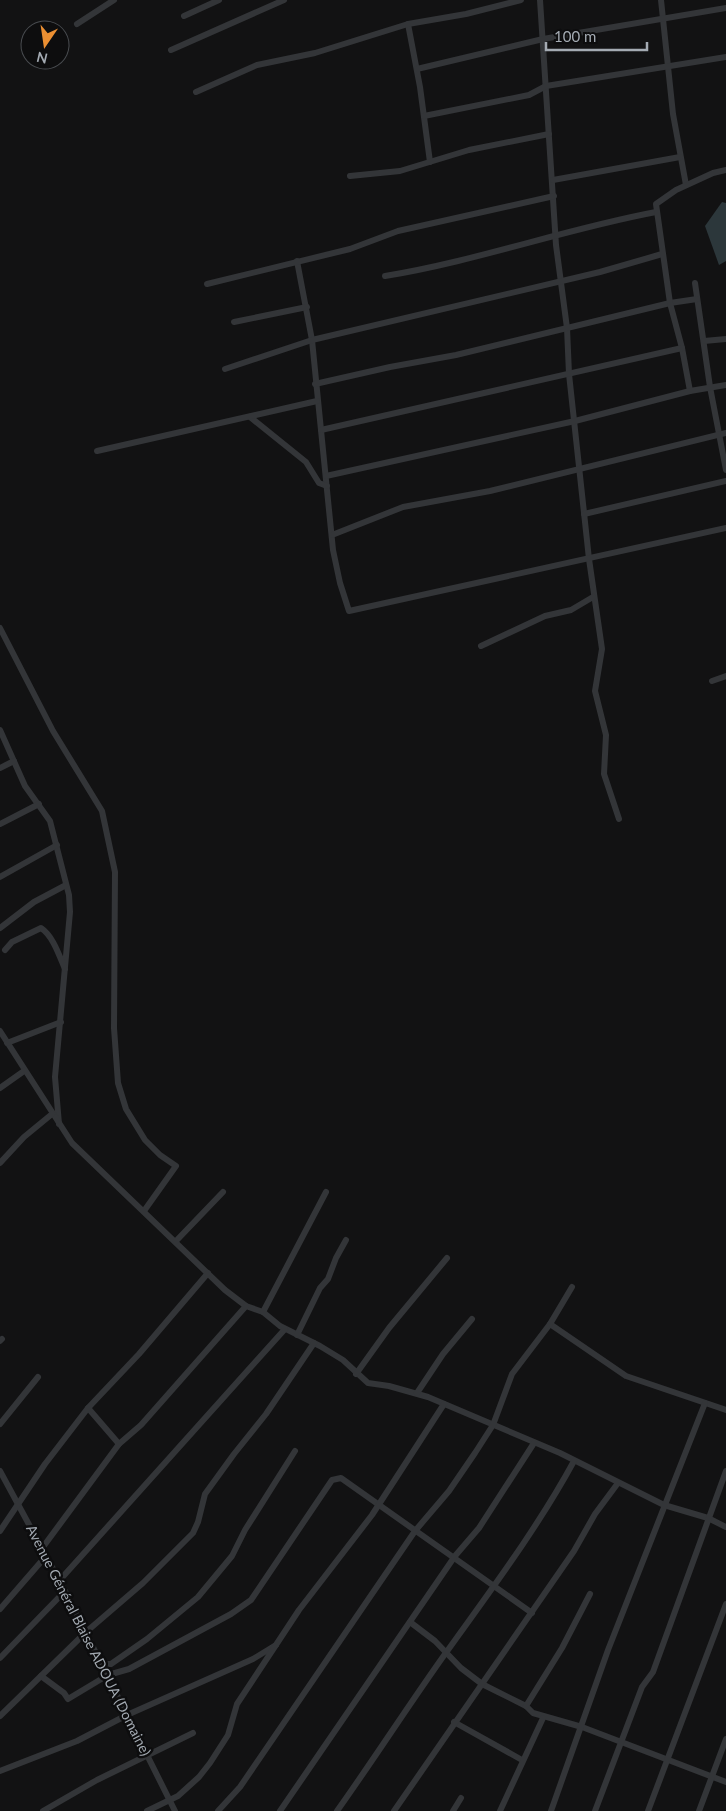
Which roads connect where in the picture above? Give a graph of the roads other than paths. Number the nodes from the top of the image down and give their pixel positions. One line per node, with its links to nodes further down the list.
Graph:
1 (114, 0): 10 (street)
2 (219, 0): 8 (street)
3 (284, 0): 13 (street)
4 (521, 0): 11 (street)
5 (540, 0): 12 (street)
6 (661, 0): 9 (street)
7 (726, 8): 9 (street)
8 (184, 16)
9 (663, 18): 12 (street); 15 (street)
10 (77, 24)
11 (408, 24): 16 (street); 18 (street)
12 (543, 39): 16 (street); 17 (street)
13 (171, 50)
14 (726, 56): 15 (street)
15 (668, 66): 17 (street); 21 (street)
16 (417, 69): 19 (street)
17 (546, 86): 19 (street); 20 (street)
18 (196, 92)
19 (424, 116): 22 (street)
20 (549, 134): 22 (street); 25 (street)
21 (680, 157): 25 (street); 26 (street)
22 (430, 162): 24 (street)
23 (726, 170): 26 (street)
24 (350, 176)
25 (553, 180): 27 (street)
26 (686, 185): 28 (street)
27 (554, 196): 29 (street); 31 (street)
28 (656, 212): 29 (street); 30 (street)
29 (556, 237): 32 (street); 33 (street)
30 (662, 254): 33 (street); 37 (street)
31 (297, 261): 35 (street); 38 (street)
32 (386, 276)
33 (561, 282): 40 (street); 41 (street)
34 (695, 283): 36 (street)
35 (207, 284)
36 (697, 300): 37 (street); 43 (street)
37 (670, 303): 40 (street); 44 (street)
38 (306, 307): 39 (street); 41 (street)
39 (234, 322)
40 (567, 328): 46 (street); 47 (street)
41 (312, 340): 45 (street); 47 (street)
42 (726, 340): 43 (street)
43 (704, 342): 49 (street)
44 (682, 348): 46 (street); 50 (street)
45 (225, 369)
46 (569, 374): 53 (street); 54 (street)
47 (315, 384): 51 (street)
48 (726, 385): 49 (street)
49 (710, 387): 50 (street); 55 (street)
50 (690, 391): 53 (street)
51 (317, 401): 52 (street); 54 (street)
52 (250, 417): 56 (street); 61 (street)
53 (575, 421): 57 (street); 59 (street)
54 (321, 430): 59 (street)
55 (723, 433): 57 (street); 58 (street)
56 (97, 451)
57 (580, 468): 62 (street); 64 (street)
58 (726, 470)
59 (326, 476): 61 (street)
60 (726, 481): 62 (street)
61 (327, 486): 64 (street)
62 (584, 514): 65 (street)
63 (726, 528): 65 (street)
64 (332, 535): 65 (street)
65 (589, 559): 66 (street)
66 (593, 597): 68 (street); 75 (street)
67 (0, 628): 92 (street)
68 (481, 646)
69 (726, 676): 70 (street)
70 (712, 680)
71 (0, 730): 72 (street)
72 (14, 761): 73 (street); 74 (street)
73 (0, 768)
74 (39, 804): 76 (street); 77 (street)
75 (619, 819)
76 (0, 824)
77 (57, 845): 78 (street); 79 (street)
78 (0, 877)
79 (66, 886): 80 (street); 82 (street)
80 (0, 928)
81 (6, 950): 82 (street)
82 (65, 970): 83 (street)
83 (61, 1022): 84 (street); 88 (street)
84 (3, 1038): 85 (street)
85 (24, 1071): 86 (street); 87 (street)
86 (0, 1088)
87 (52, 1114): 88 (street); 89 (street)
88 (60, 1125): 92 (street)
89 (0, 1163)
90 (223, 1192): 94 (street)
91 (326, 1192): 99 (street)
92 (144, 1211): 94 (street)
93 (346, 1240): 103 (street)
94 (176, 1241): 96 (street)
95 (447, 1258): 105 (street)
96 (208, 1274): 98 (street); 110 (street)
97 (572, 1287): 101 (street)
98 (246, 1306): 99 (street); 115 (street)
99 (263, 1312): 102 (street)
100 (472, 1319): 107 (street)
101 (550, 1324): 108 (street); 113 (street)
102 (286, 1329): 103 (street); 131 (street)
103 (297, 1335): 104 (street)
104 (314, 1343): 105 (street); 139 (street)
105 (356, 1374): 107 (street)
106 (38, 1377): 112 (street)
107 (418, 1393): 109 (street)
108 (705, 1403): 111 (street); 123 (street)
109 (444, 1404): 113 (street); 122 (street)
110 (88, 1408): 115 (street); 121 (street)
111 (726, 1410)
112 (0, 1424)
113 (493, 1425): 114 (street); 126 (street)
114 (534, 1443): 117 (street); 130 (street)
115 (119, 1444): 128 (street)
116 (295, 1451): 143 (street)
117 (574, 1460): 120 (street); 132 (street)
118 (0, 1471): 121 (street, Avenue Général Blaise ADOUA (Domaine))
119 (726, 1472): 124 (street)
120 (618, 1483): 123 (street); 137 (street)
121 (20, 1505): 127 (street); 128 (street, Avenue Général Blaise ADOUA (Domaine))
122 (378, 1505): 126 (street); 140 (street); 144 (street)
123 (664, 1505): 124 (street); 152 (street)
124 (708, 1518): 125 (street); 155 (street)
125 (726, 1527)
126 (416, 1531): 130 (street); 167 (street)
127 (0, 1532)
128 (43, 1547): 129 (street, Avenue Général Blaise ADOUA (Domaine))
129 (46, 1556): 131 (street, Avenue Général Blaise ADOUA (Domaine)); 136 (street)
130 (455, 1556): 132 (street); 138 (street)
131 (59, 1581): 133 (street, Avenue Général Blaise ADOUA (Domaine))
132 (494, 1585): 137 (street); 141 (street)
133 (65, 1591): 139 (street, Avenue Général Blaise ADOUA (Domaine)); 142 (street)
134 (590, 1594): 147 (street)
135 (726, 1604): 157 (street)
136 (0, 1609)
137 (532, 1612): 146 (street)
138 (410, 1622): 141 (street); 168 (street)
139 (86, 1632): 143 (street, Avenue Général Blaise ADOUA (Domaine)); 145 (street)
140 (278, 1644): 148 (street); 163 (street)
141 (446, 1653): 146 (street); 169 (street)
142 (0, 1658)
143 (101, 1664): 144 (street, Avenue Général Blaise ADOUA (Domaine))
144 (108, 1675): 145 (street); 148 (street, Avenue Général Blaise ADOUA (Domaine))
145 (41, 1676): 149 (street)
146 (482, 1684): 147 (street); 151 (street)
147 (526, 1706): 150 (street)
148 (127, 1715): 156 (street, Avenue Général Blaise ADOUA (Domaine)); 159 (street)
149 (0, 1716)
150 (543, 1718): 152 (street); 158 (street)
151 (454, 1722): 158 (street); 170 (street)
152 (582, 1727): 155 (street); 173 (street)
153 (193, 1733): 156 (street)
154 (726, 1739): 160 (street)
155 (623, 1742): 157 (street); 174 (street)
156 (147, 1754): 163 (street, Avenue Général Blaise ADOUA (Domaine)); 164 (street)
157 (668, 1759): 160 (street); 175 (street)
158 (522, 1760): 172 (street)
159 (0, 1771)
160 (712, 1776): 161 (street); 176 (street)
161 (726, 1782)
162 (461, 1798): 171 (street)
163 (169, 1799): 165 (street); 166 (street, Avenue Général Blaise ADOUA (Domaine))
164 (43, 1811)
165 (147, 1811)
166 (175, 1811)
167 (218, 1811)
168 (280, 1811)
169 (337, 1811)
170 (394, 1811)
171 (453, 1811)
172 (500, 1811)
173 (551, 1811)
174 (595, 1811)
175 (648, 1811)
176 (698, 1811)

